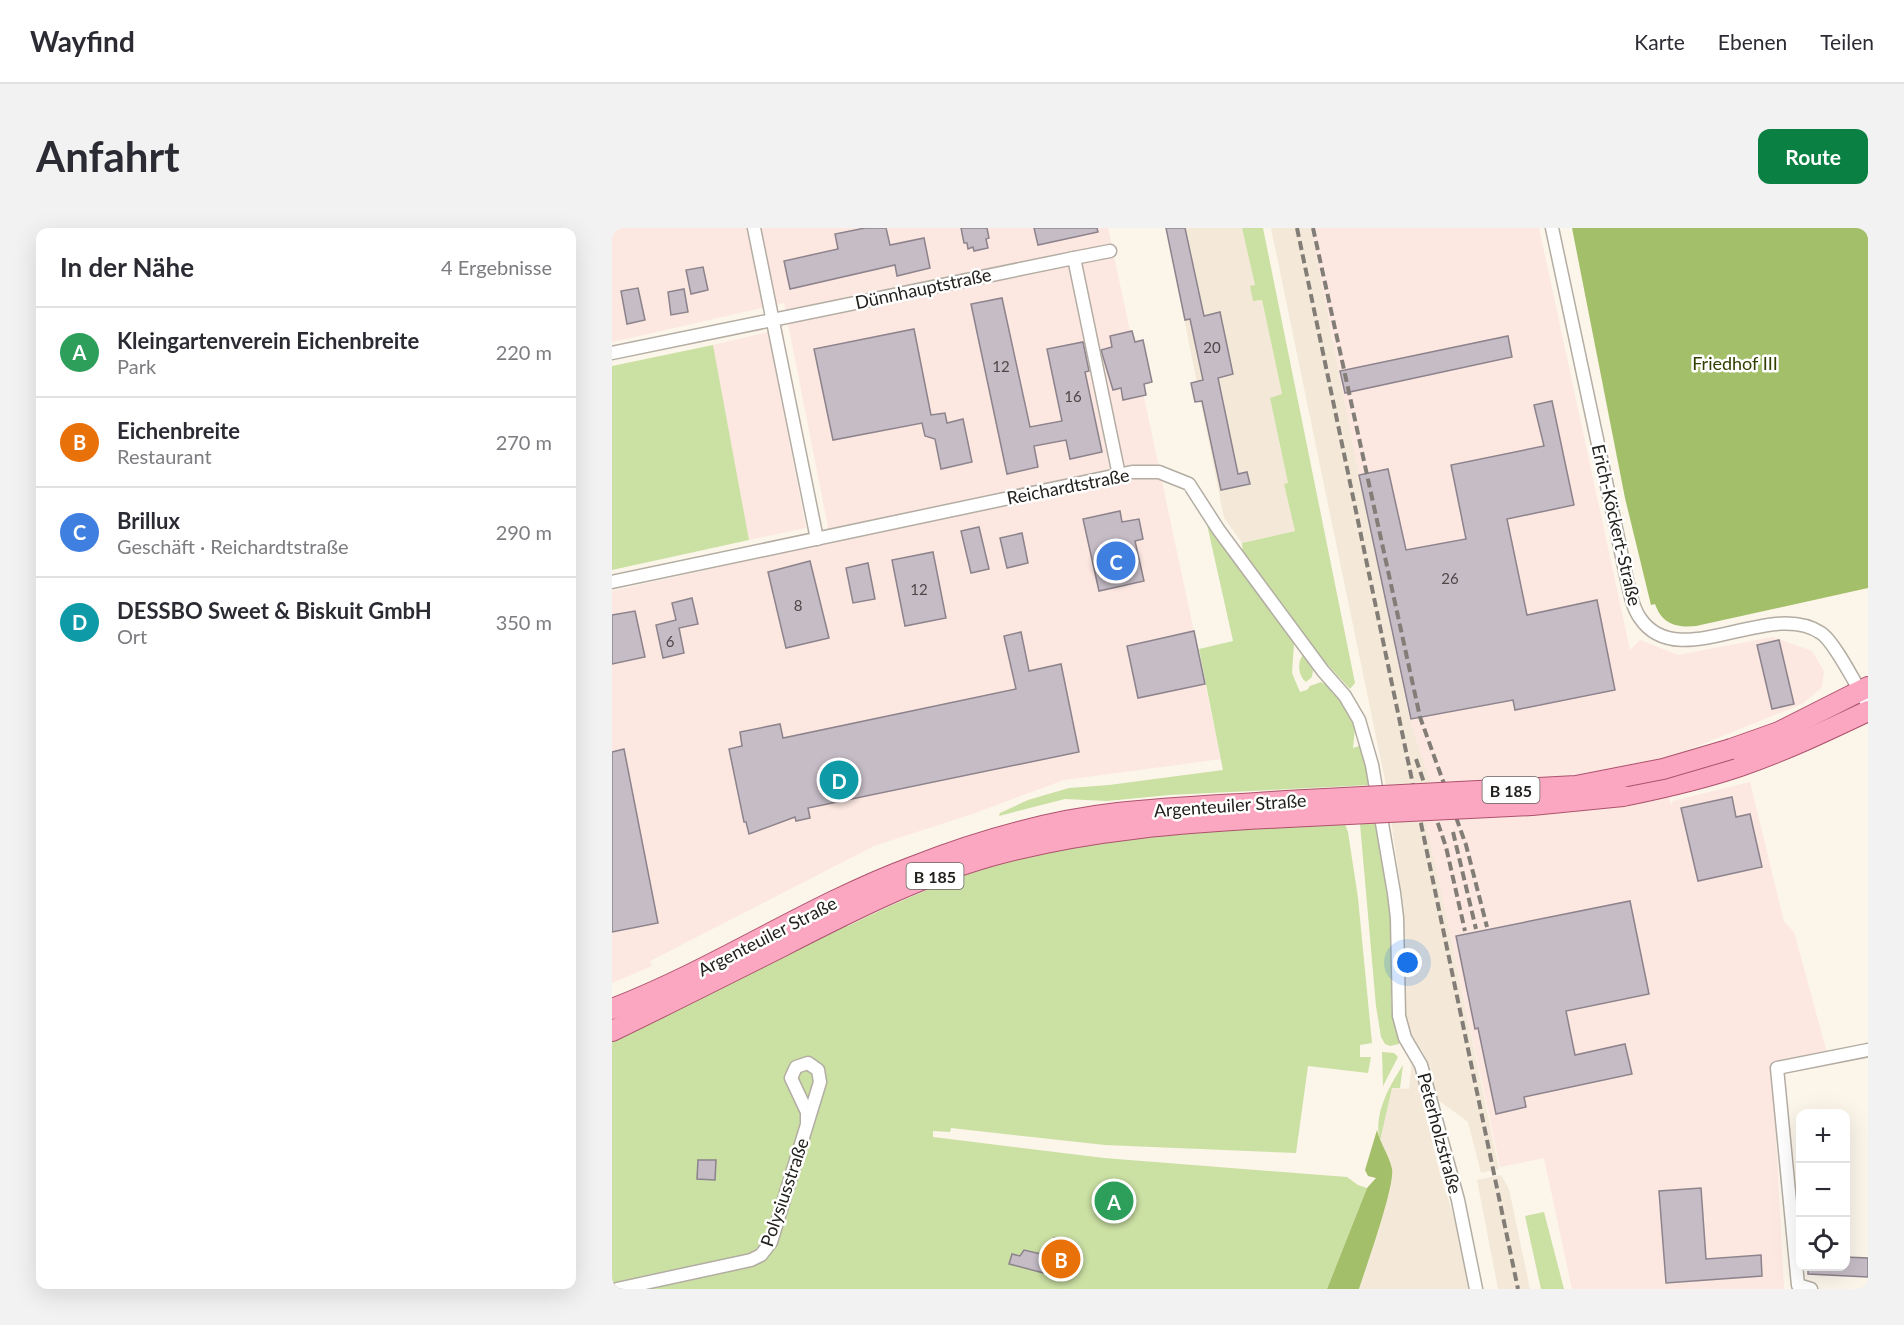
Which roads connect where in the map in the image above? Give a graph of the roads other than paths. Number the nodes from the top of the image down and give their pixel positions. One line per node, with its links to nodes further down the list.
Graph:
1 (754, 228): 5 (street)
2 (1552, 228): 10 (street, Erich-Köckert-Straße)
3 (1110, 250): 4 (street, Dünnhauptstraße)
4 (1074, 258): 5 (street, Dünnhauptstraße); 7 (street)
5 (772, 320): 6 (street, Dünnhauptstraße); 8 (street)
6 (612, 353)
7 (1119, 474): 8 (street, Reichardtstraße); 13 (street, Reichardtstraße)
8 (817, 539): 9 (street, Reichardtstraße)
9 (612, 582)
10 (1865, 694): 12 (main road, Argenteuiler Straße / B 185)
11 (1868, 711): 12 (main road, Argenteuiler Straße / B 185)
12 (1734, 758): 14 (main road, Argenteuiler Straße / B 185, bridge)
13 (1379, 803): 20 (street, Peterholzstraße)
14 (1287, 809): 15 (main road, Argenteuiler Straße / B 185); 16 (main road, Argenteuiler Straße / B 185)
15 (612, 1009)
16 (612, 1031)
17 (1868, 1050): 21 (street)
18 (807, 1123): 19 (street, Polysiusstraße)
19 (616, 1289)
20 (1476, 1289)
21 (1811, 1289)

